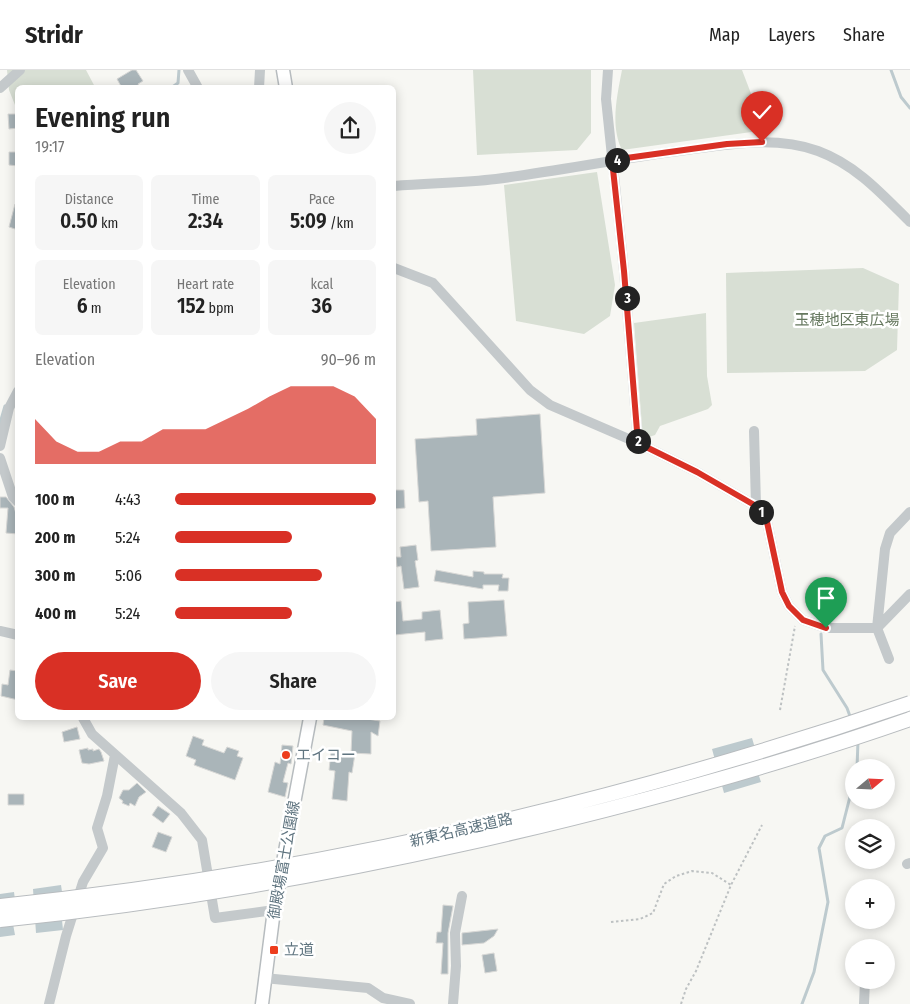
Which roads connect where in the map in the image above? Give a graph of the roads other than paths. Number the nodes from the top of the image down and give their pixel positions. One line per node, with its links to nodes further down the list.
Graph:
1 (20, 70): 9 (street)
2 (188, 70): 6 (street)
3 (260, 70): 7 (street)
4 (283, 70): 8 (main road)
5 (608, 70): 10 (street)
6 (196, 85)
7 (259, 85)
8 (286, 85)
9 (0, 88)
10 (612, 160): 11 (street); 12 (street); 16 (street)
11 (396, 186)
12 (910, 222)
13 (396, 269): 16 (street)
14 (15, 397): 17 (street)
15 (754, 431): 20 (street)
16 (638, 443): 20 (street)
17 (0, 446)
18 (0, 458): 19 (street)
19 (15, 499)
20 (756, 506): 23 (street)
21 (910, 512): 23 (street)
22 (910, 594): 23 (street)
23 (876, 628): 26 (street)
24 (0, 631): 25 (street)
25 (15, 634)
26 (888, 658)
27 (910, 703): 33 (highway, 新東名高速道路, bridge)
28 (910, 719): 35 (highway, 新東名高速道路, bridge)
29 (84, 720): 31 (street)
30 (310, 720): 34 (main road, 御殿場富士公園線)
31 (116, 755): 34 (street); 38 (street)
32 (462, 896): 41 (street)
33 (0, 906)
34 (274, 910): 36 (main road, 御殿場富士公園線)
35 (0, 920)
36 (264, 978): 39 (main road, 御殿場富士公園線); 40 (street)
37 (865, 989): 42 (street)
38 (49, 1004)
39 (262, 1004)
40 (410, 1004)
41 (453, 1004)
42 (864, 1004)

